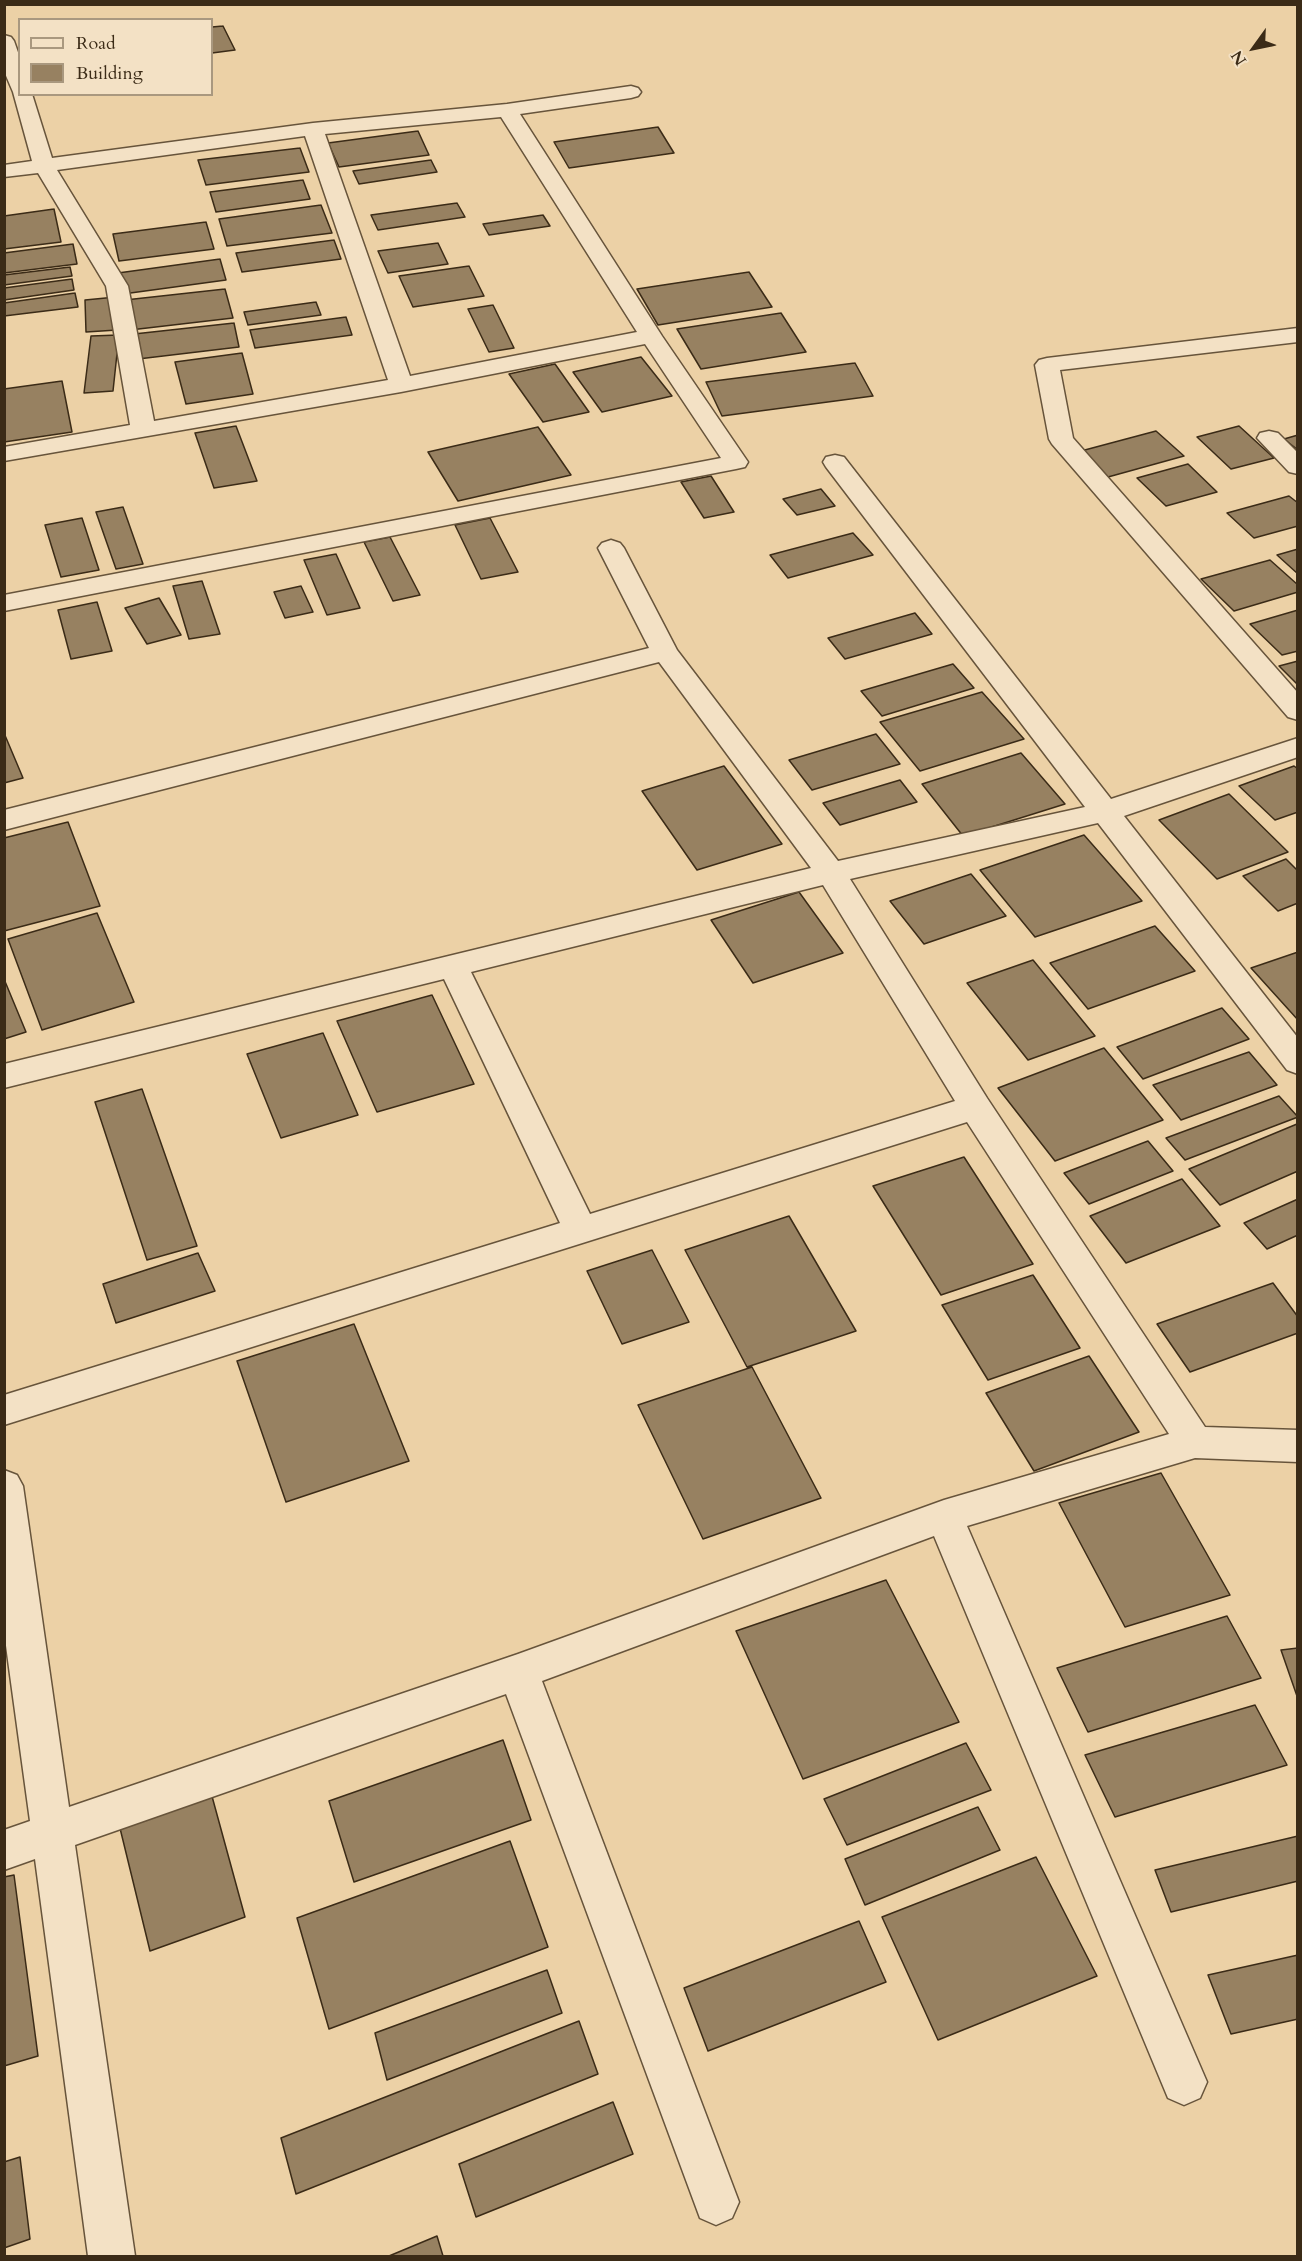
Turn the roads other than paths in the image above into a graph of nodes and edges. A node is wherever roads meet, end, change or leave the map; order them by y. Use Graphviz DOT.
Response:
graph roads {
  1 [pos="4,41"];
  2 [pos="18,82"];
  3 [pos="631,92"];
  4 [pos="23,96"];
  5 [pos="507,110"];
  6 [pos="313,129"];
  7 [pos="44,166"];
  8 [pos="4,171"];
  9 [pos="1298,335"];
  10 [pos="651,336"];
  11 [pos="400,385"];
  12 [pos="143,429"];
  13 [pos="1269,438"];
  14 [pos="4,454"];
  15 [pos="835,462"];
  16 [pos="1298,467"];
  17 [pos="611,548"];
  18 [pos="4,603"];
  19 [pos="665,652"];
  20 [pos="1298,711"];
  21 [pos="1298,747"];
  22 [pos="1104,812"];
  23 [pos="4,820"];
  24 [pos="831,873"];
  25 [pos="453,966"];
  26 [pos="1298,1062"];
  27 [pos="4,1076"];
  28 [pos="975,1107"];
  29 [pos="581,1231"];
  30 [pos="4,1410"];
  31 [pos="1195,1442"];
  32 [pos="1298,1446"];
  33 [pos="4,1486"];
  34 [pos="944,1515"];
  35 [pos="519,1672"];
  36 [pos="53,1832"];
  37 [pos="4,1850"];
  38 [pos="1184,2082"];
  39 [pos="716,2202"];
  40 [pos="111,2256"];
  1 -- 2 [label="street"];
  3 -- 5 [label="street"];
  4 -- 7 [label="street"];
  5 -- 6 [label="street"];
  5 -- 10 [label="street"];
  6 -- 7 [label="street"];
  6 -- 11 [label="street"];
  7 -- 8 [label="street"];
  7 -- 12 [label="street"];
  9 -- 20 [label="street"];
  10 -- 11 [label="street"];
  10 -- 18 [label="street"];
  11 -- 12 [label="street"];
  12 -- 14 [label="street"];
  13 -- 16 [label="street"];
  15 -- 22 [label="street"];
  17 -- 19 [label="street"];
  19 -- 23 [label="street"];
  19 -- 24 [label="street"];
  21 -- 22 [label="street"];
  22 -- 24 [label="street"];
  22 -- 26 [label="street"];
  24 -- 25 [label="street"];
  24 -- 28 [label="street"];
  25 -- 27 [label="street"];
  25 -- 29 [label="street"];
  28 -- 29 [label="street"];
  28 -- 31 [label="street"];
  29 -- 30 [label="street"];
  31 -- 32 [label="street"];
  31 -- 34 [label="street"];
  33 -- 36 [label="street"];
  34 -- 35 [label="street"];
  34 -- 38 [label="street"];
  35 -- 36 [label="street"];
  35 -- 39 [label="street"];
  36 -- 37 [label="street"];
  36 -- 40 [label="street"];
}
